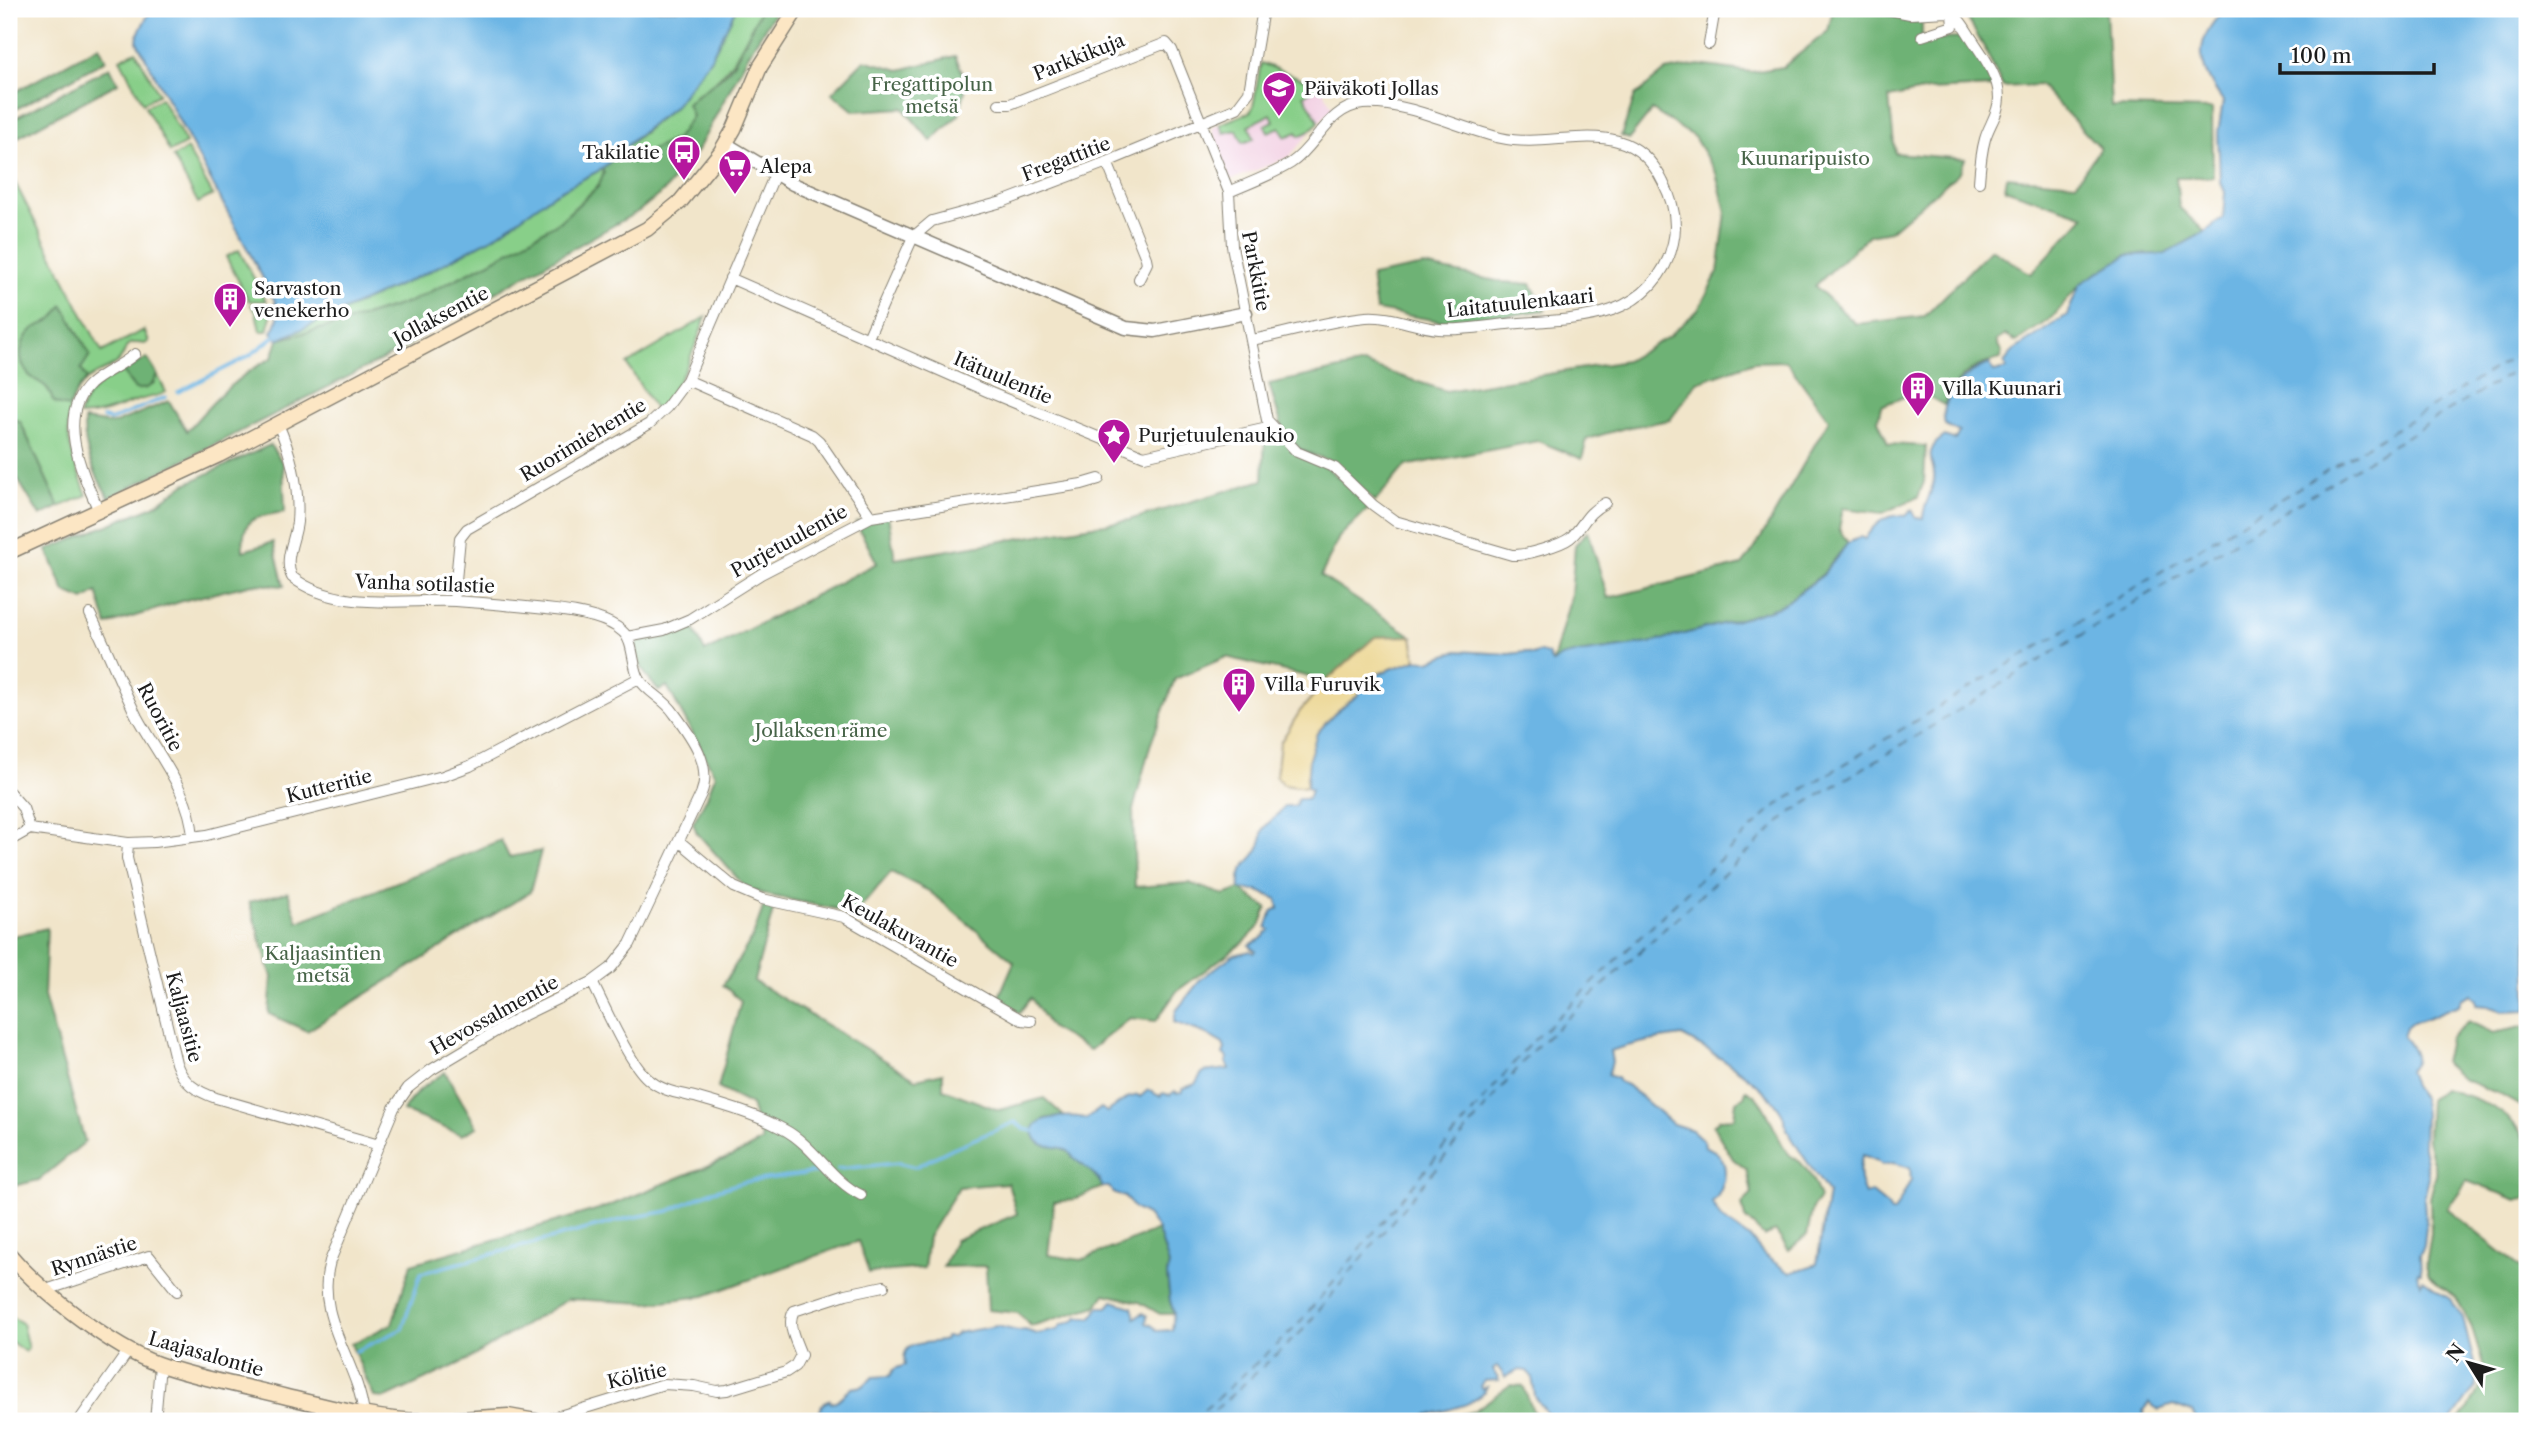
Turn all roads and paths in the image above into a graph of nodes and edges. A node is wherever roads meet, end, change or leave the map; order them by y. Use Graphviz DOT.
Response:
graph roads {
  1 [pos="797,9"];
  2 [pos="1263,9"];
  3 [pos="1715,9"];
  4 [pos="1885,9"];
  5 [pos="1952,14"];
  6 [pos="1922,36"];
  7 [pos="1709,44"];
  8 [pos="999,104"];
  9 [pos="1202,124"];
  10 [pos="726,144"];
  11 [pos="1107,162"];
  12 [pos="775,174"];
  13 [pos="1979,182"];
  14 [pos="1228,192"];
  15 [pos="913,237"];
  16 [pos="730,278"];
  17 [pos="1139,279"];
  18 [pos="1246,313"];
  19 [pos="868,338"];
  20 [pos="1252,340"];
  21 [pos="135,354"];
  22 [pos="687,380"];
  23 [pos="278,424"];
  24 [pos="1272,427"];
  25 [pos="1099,479"];
  26 [pos="1605,503"];
  27 [pos="99,511"];
  28 [pos="871,517"];
  29 [pos="9,552"];
  30 [pos="454,601"];
  31 [pos="90,614"];
  32 [pos="627,637"];
  33 [pos="639,678"];
  34 [pos="9,792"];
  35 [pos="30,829"];
  36 [pos="192,837"];
  37 [pos="9,841"];
  38 [pos="679,841"];
  39 [pos="128,843"];
  40 [pos="592,982"];
  41 [pos="1031,1021"];
  42 [pos="379,1145"];
  43 [pos="861,1195"];
  44 [pos="9,1254"];
  45 [pos="884,1286"];
  46 [pos="46,1290"];
  47 [pos="177,1290"];
  48 [pos="129,1350"];
  49 [pos="160,1365"];
  50 [pos="370,1418"];
  51 [pos="79,1421"];
  52 [pos="155,1421"];
  53 [pos="423,1421"];
  54 [pos="429,1421"];
  55 [pos="536,1421"];
  56 [pos="542,1421"];
  1 -- 10 [label="main road, Jollaksentie"];
  2 -- 9 [label="street, Fregattitie"];
  3 -- 7 [label="street"];
  4 -- 5 [label="street"];
  5 -- 6 [label="street"];
  5 -- 13 [label="street"];
  8 -- 9 [label="street, Parkkikuja"];
  9 -- 11 [label="street, Fregattitie"];
  9 -- 14 [label="street, Parkkitie"];
  10 -- 12 [label="street"];
  10 -- 23 [label="main road, Jollaksentie"];
  11 -- 15 [label="street, Fregattitie"];
  11 -- 17 [label="street"];
  12 -- 15 [label="street"];
  12 -- 16 [label="street, Ruorimiehentie"];
  14 -- 18 [label="street, Parkkitie"];
  14 -- 20 [label="street, Laitatuulenkaari"];
  15 -- 18 [label="street"];
  15 -- 19 [label="street"];
  16 -- 19 [label="street, Itätuulentie"];
  16 -- 22 [label="street, Ruorimiehentie"];
  18 -- 20 [label="street, Parkkitie"];
  19 -- 24 [label="street, Itätuulentie"];
  20 -- 24 [label="street, Parkkitie"];
  21 -- 27 [label="street"];
  22 -- 28 [label="street"];
  22 -- 30 [label="street, Ruorimiehentie"];
  23 -- 27 [label="main road, Jollaksentie"];
  23 -- 30 [label="street, Vanha sotilastie"];
  24 -- 26 [label="street"];
  25 -- 28 [label="street, Purjetuulentie"];
  27 -- 29 [label="main road, Jollaksentie"];
  28 -- 32 [label="street, Purjetuulentie"];
  30 -- 32 [label="street, Vanha sotilastie"];
  31 -- 36 [label="street, Ruoritie"];
  32 -- 33 [label="street"];
  33 -- 36 [label="street, Kutteritie"];
  33 -- 38 [label="street, Hevossalmentie"];
  34 -- 35 [label="street"];
  35 -- 37 [label="street"];
  35 -- 39 [label="street, Kutteritie"];
  36 -- 39 [label="street, Kutteritie"];
  38 -- 40 [label="street, Hevossalmentie"];
  38 -- 41 [label="street, Keulakuvantie"];
  39 -- 42 [label="street, Kaljaasitie"];
  40 -- 42 [label="street, Hevossalmentie"];
  40 -- 43 [label="street"];
  42 -- 50 [label="street, Hevossalmentie"];
  44 -- 46 [label="main road, Laajasalontie"];
  45 -- 56 [label="street, Kölitie"];
  46 -- 47 [label="street, Rynnästie"];
  46 -- 48 [label="main road, Laajasalontie"];
  48 -- 49 [label="main road, Laajasalontie"];
  48 -- 51 [label="street"];
  49 -- 50 [label="main road, Laajasalontie"];
  49 -- 52 [label="street"];
  50 -- 53 [label="main road, Laajasalontie"];
  54 -- 55 [label="main road"];
}
